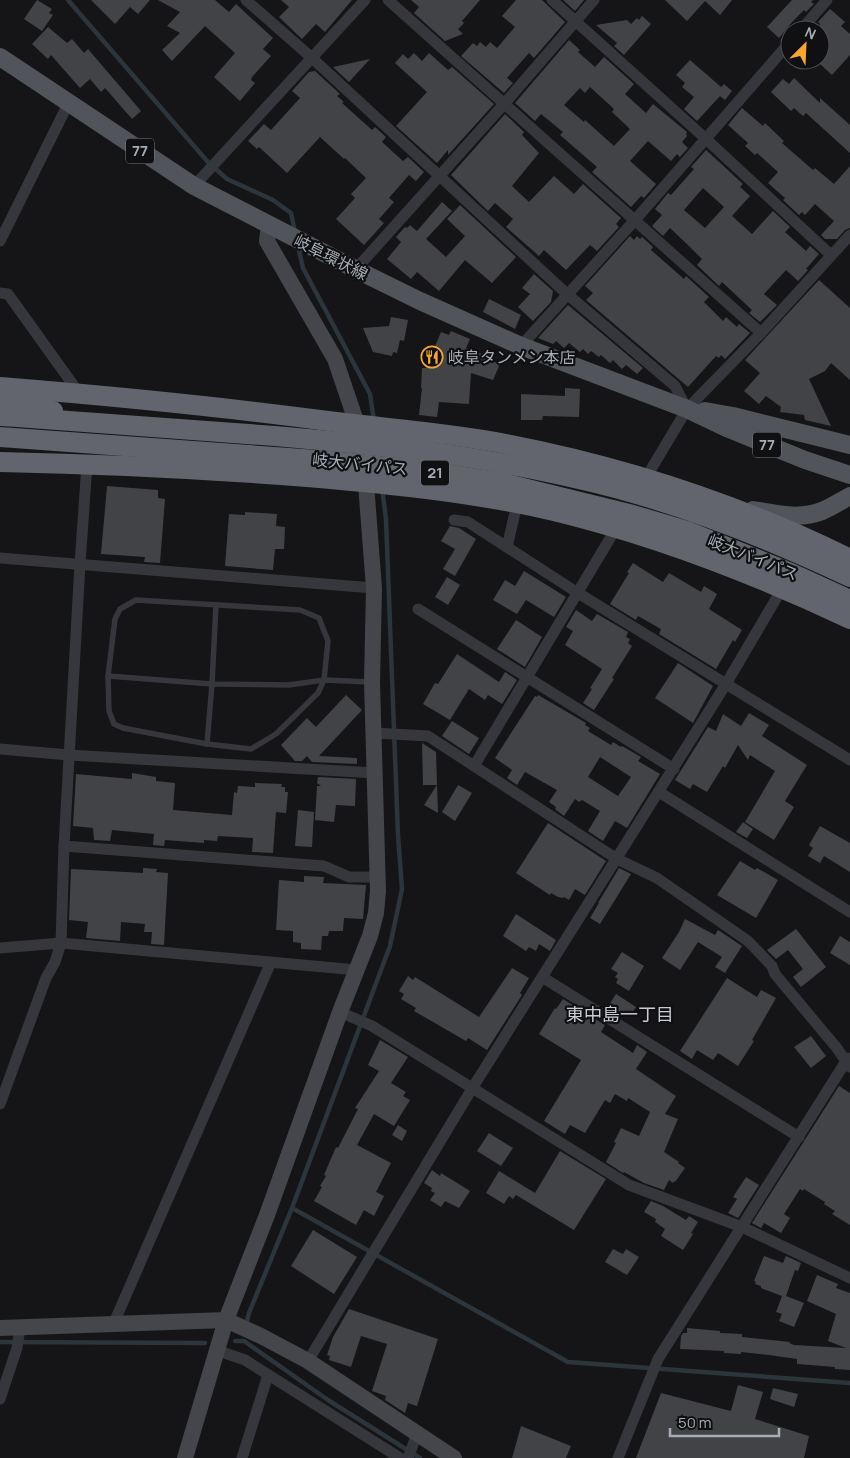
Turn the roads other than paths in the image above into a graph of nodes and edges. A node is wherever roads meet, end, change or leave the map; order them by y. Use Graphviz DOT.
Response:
graph roads {
  1 [pos="246,0"];
  2 [pos="364,0"];
  3 [pos="388,0"];
  4 [pos="552,0"];
  5 [pos="594,0"];
  6 [pos="827,0"];
  7 [pos="576,20"];
  8 [pos="810,20"];
  9 [pos="780,54"];
  10 [pos="0,58"];
  11 [pos="312,58"];
  12 [pos="68,104"];
  13 [pos="504,104"];
  14 [pos="706,139"];
  15 [pos="439,176"];
  16 [pos="200,180"];
  17 [pos="635,220"];
  18 [pos="269,225"];
  19 [pos="850,235"];
  20 [pos="0,241"];
  21 [pos="831,255"];
  22 [pos="356,269"];
  23 [pos="0,293"];
  24 [pos="567,294"];
  25 [pos="761,333"];
  26 [pos="521,346"];
  27 [pos="0,387"];
  28 [pos="79,393"];
  29 [pos="0,405"];
  30 [pos="201,405"];
  31 [pos="687,409"];
  32 [pos="0,416"];
  33 [pos="356,424"];
  34 [pos="219,432"];
  35 [pos="0,437"];
  36 [pos="0,444"];
  37 [pos="100,444"];
  38 [pos="850,445"];
  39 [pos="362,453"];
  40 [pos="0,462"];
  41 [pos="87,464"];
  42 [pos="850,475"];
  43 [pos="646,478"];
  44 [pos="367,482"];
  45 [pos="850,496"];
  46 [pos="517,504"];
  47 [pos="723,504"];
  48 [pos="553,511"];
  49 [pos="454,520"];
  50 [pos="616,527"];
  51 [pos="507,547"];
  52 [pos="0,558"];
  53 [pos="850,559"];
  54 [pos="80,564"];
  55 [pos="850,577"];
  56 [pos="783,587"];
  57 [pos="374,588"];
  58 [pos="578,592"];
  59 [pos="850,600"];
  60 [pos="216,605"];
  61 [pos="418,609"];
  62 [pos="850,619"];
  63 [pos="108,676"];
  64 [pos="528,678"];
  65 [pos="324,680"];
  66 [pos="372,682"];
  67 [pos="212,684"];
  68 [pos="726,684"];
  69 [pos="380,733"];
  70 [pos="207,744"];
  71 [pos="0,749"];
  72 [pos="69,755"];
  73 [pos="850,760"];
  74 [pos="474,766"];
  75 [pos="674,769"];
  76 [pos="376,773"];
  77 [pos="659,792"];
  78 [pos="64,846"];
  79 [pos="617,859"];
  80 [pos="378,877"];
  81 [pos="850,912"];
  82 [pos="61,943"];
  83 [pos="0,948"];
  84 [pos="271,962"];
  85 [pos="357,970"];
  86 [pos="542,977"];
  87 [pos="346,1015"];
  88 [pos="849,1061"];
  89 [pos="473,1088"];
  90 [pos="0,1104"];
  91 [pos="799,1137"];
  92 [pos="742,1227"];
  93 [pos="850,1278"];
  94 [pos="231,1323"];
  95 [pos="113,1324"];
  96 [pos="0,1328"];
  97 [pos="19,1331"];
  98 [pos="216,1350"];
  99 [pos="308,1361"];
  100 [pos="268,1375"];
  101 [pos="0,1399"];
  102 [pos="416,1438"];
  103 [pos="184,1458"];
  104 [pos="242,1458"];
  105 [pos="400,1458"];
  106 [pos="408,1458"];
  107 [pos="454,1458"];
  108 [pos="618,1458"];
  1 -- 11 [label="street"];
  2 -- 11 [label="street"];
  3 -- 13 [label="street"];
  4 -- 7 [label="street"];
  5 -- 7 [label="street"];
  6 -- 8 [label="street"];
  7 -- 13 [label="street"];
  7 -- 14 [label="street"];
  9 -- 14 [label="street"];
  10 -- 12 [label="main road, 岐阜環状線 / 77"];
  11 -- 15 [label="street"];
  11 -- 16 [label="street"];
  12 -- 16 [label="main road, 岐阜環状線 / 77"];
  12 -- 20 [label="street"];
  13 -- 15 [label="street"];
  13 -- 17 [label="street"];
  14 -- 17 [label="street"];
  14 -- 21 [label="street"];
  15 -- 22 [label="street"];
  15 -- 24 [label="street"];
  16 -- 18 [label="main road, 岐阜環状線 / 77"];
  17 -- 24 [label="street"];
  17 -- 25 [label="street"];
  18 -- 22 [label="main road, 岐阜環状線 / 77"];
  18 -- 33 [label="street"];
  19 -- 21 [label="street"];
  21 -- 25 [label="street"];
  22 -- 26 [label="main road, 岐阜環状線 / 77"];
  23 -- 28 [label="street"];
  24 -- 26 [label="street"];
  24 -- 31 [label="street"];
  25 -- 31 [label="street"];
  26 -- 31 [label="main road, 岐阜環状線 / 77"];
  27 -- 28 [label="highway"];
  28 -- 30 [label="highway"];
  29 -- 34 [label="highway, 21, bridge"];
  30 -- 33 [label="highway"];
  30 -- 39 [label="highway"];
  31 -- 38 [label="main road, 岐阜環状線 / 77"];
  31 -- 42 [label="main road, 岐阜環状線 / 77"];
  31 -- 43 [label="street"];
  32 -- 34 [label="highway, 岐大バイパス / 21, bridge"];
  33 -- 39 [label="street"];
  33 -- 43 [label="highway"];
  34 -- 55 [label="highway, 岐大バイパス / 21, bridge"];
  35 -- 37 [label="highway, 岐大バイパス / 21, bridge"];
  36 -- 37 [label="highway, 21, bridge"];
  37 -- 59 [label="highway, 岐大バイパス / 21, bridge"];
  39 -- 44 [label="street"];
  39 -- 48 [label="highway"];
  40 -- 41 [label="highway, 21"];
  41 -- 44 [label="highway, 21"];
  41 -- 54 [label="street"];
  43 -- 47 [label="highway"];
  43 -- 50 [label="street"];
  44 -- 46 [label="highway, 21"];
  44 -- 57 [label="street"];
  45 -- 47 [label="main road"];
  46 -- 48 [label="highway, 21"];
  46 -- 51 [label="street"];
  47 -- 53 [label="highway"];
  48 -- 50 [label="highway, 21"];
  49 -- 51 [label="street"];
  50 -- 56 [label="highway, 21"];
  50 -- 58 [label="street"];
  51 -- 58 [label="street"];
  52 -- 54 [label="street"];
  54 -- 57 [label="street"];
  54 -- 72 [label="street"];
  56 -- 62 [label="highway, 21"];
  56 -- 68 [label="street"];
  57 -- 66 [label="street"];
  58 -- 64 [label="street"];
  58 -- 68 [label="street"];
  60 -- 63 [label="lane"];
  60 -- 65 [label="lane"];
  60 -- 67 [label="lane"];
  61 -- 64 [label="street"];
  63 -- 67 [label="lane"];
  63 -- 70 [label="lane"];
  64 -- 74 [label="street"];
  64 -- 75 [label="street"];
  65 -- 66 [label="lane"];
  65 -- 67 [label="lane"];
  65 -- 70 [label="lane"];
  66 -- 69 [label="street"];
  67 -- 70 [label="lane"];
  68 -- 73 [label="street"];
  68 -- 75 [label="street"];
  69 -- 74 [label="street"];
  69 -- 76 [label="street"];
  71 -- 72 [label="street"];
  72 -- 76 [label="street"];
  72 -- 78 [label="street"];
  74 -- 79 [label="street"];
  75 -- 77 [label="street"];
  76 -- 80 [label="street"];
  77 -- 79 [label="street"];
  77 -- 81 [label="street"];
  78 -- 80 [label="street"];
  78 -- 82 [label="street"];
  79 -- 86 [label="street"];
  79 -- 88 [label="street"];
  80 -- 85 [label="street"];
  82 -- 83 [label="street"];
  82 -- 84 [label="street"];
  82 -- 90 [label="street"];
  84 -- 85 [label="street"];
  84 -- 95 [label="street"];
  85 -- 87 [label="street"];
  86 -- 89 [label="street"];
  86 -- 91 [label="street"];
  87 -- 89 [label="street"];
  87 -- 94 [label="street"];
  88 -- 91 [label="street"];
  89 -- 92 [label="street"];
  89 -- 99 [label="street"];
  91 -- 92 [label="street"];
  92 -- 93 [label="street"];
  92 -- 108 [label="street"];
  94 -- 95 [label="street"];
  94 -- 98 [label="street"];
  94 -- 99 [label="street"];
  95 -- 97 [label="street"];
  96 -- 97 [label="street"];
  97 -- 101 [label="street"];
  98 -- 100 [label="street"];
  98 -- 103 [label="street"];
  99 -- 102 [label="street"];
  100 -- 104 [label="street"];
  100 -- 105 [label="street"];
  102 -- 106 [label="street"];
  102 -- 107 [label="street"];
}
